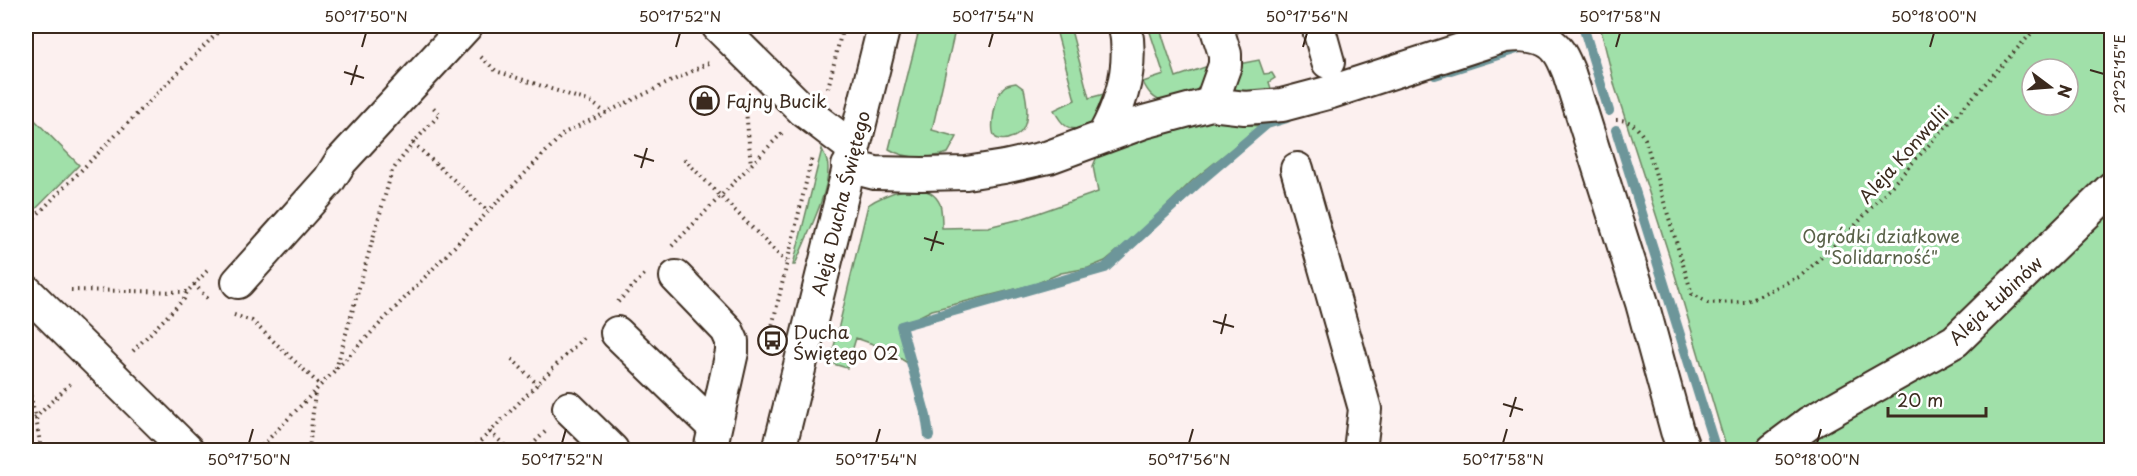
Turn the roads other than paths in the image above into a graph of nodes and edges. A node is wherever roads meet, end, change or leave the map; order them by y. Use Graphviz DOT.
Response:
graph roads {
  1 [pos="718,26"];
  2 [pos="884,26"];
  3 [pos="1125,26"];
  4 [pos="1216,26"];
  5 [pos="1318,26"];
  6 [pos="462,30"];
  7 [pos="1552,37"];
  8 [pos="1328,62"];
  9 [pos="1211,104"];
  10 [pos="1104,135"];
  11 [pos="851,157"];
  12 [pos="1297,169"];
  13 [pos="2112,188"];
  14 [pos="665,265"];
  15 [pos="238,282"];
  16 [pos="26,291"];
  17 [pos="605,325"];
  18 [pos="569,408"];
  19 [pos="712,439"];
  20 [pos="186,450"];
  21 [pos="612,450"];
  22 [pos="779,450"];
  23 [pos="1360,450"];
  24 [pos="1684,450"];
  25 [pos="1773,450"];
  1 -- 11 [label="street"];
  2 -- 11 [label="street, Aleja Ducha Świętego"];
  3 -- 10 [label="street"];
  4 -- 9 [label="street"];
  5 -- 8 [label="street"];
  6 -- 15 [label="street"];
  7 -- 9 [label="street"];
  7 -- 24 [label="street"];
  9 -- 10 [label="street"];
  10 -- 11 [label="street"];
  11 -- 22 [label="street, Aleja Ducha Świętego"];
  12 -- 23 [label="street"];
  13 -- 25 [label="street, Aleja Łubinów"];
  14 -- 19 [label="street"];
  16 -- 20 [label="street"];
  17 -- 19 [label="street"];
  18 -- 21 [label="street"];
}
